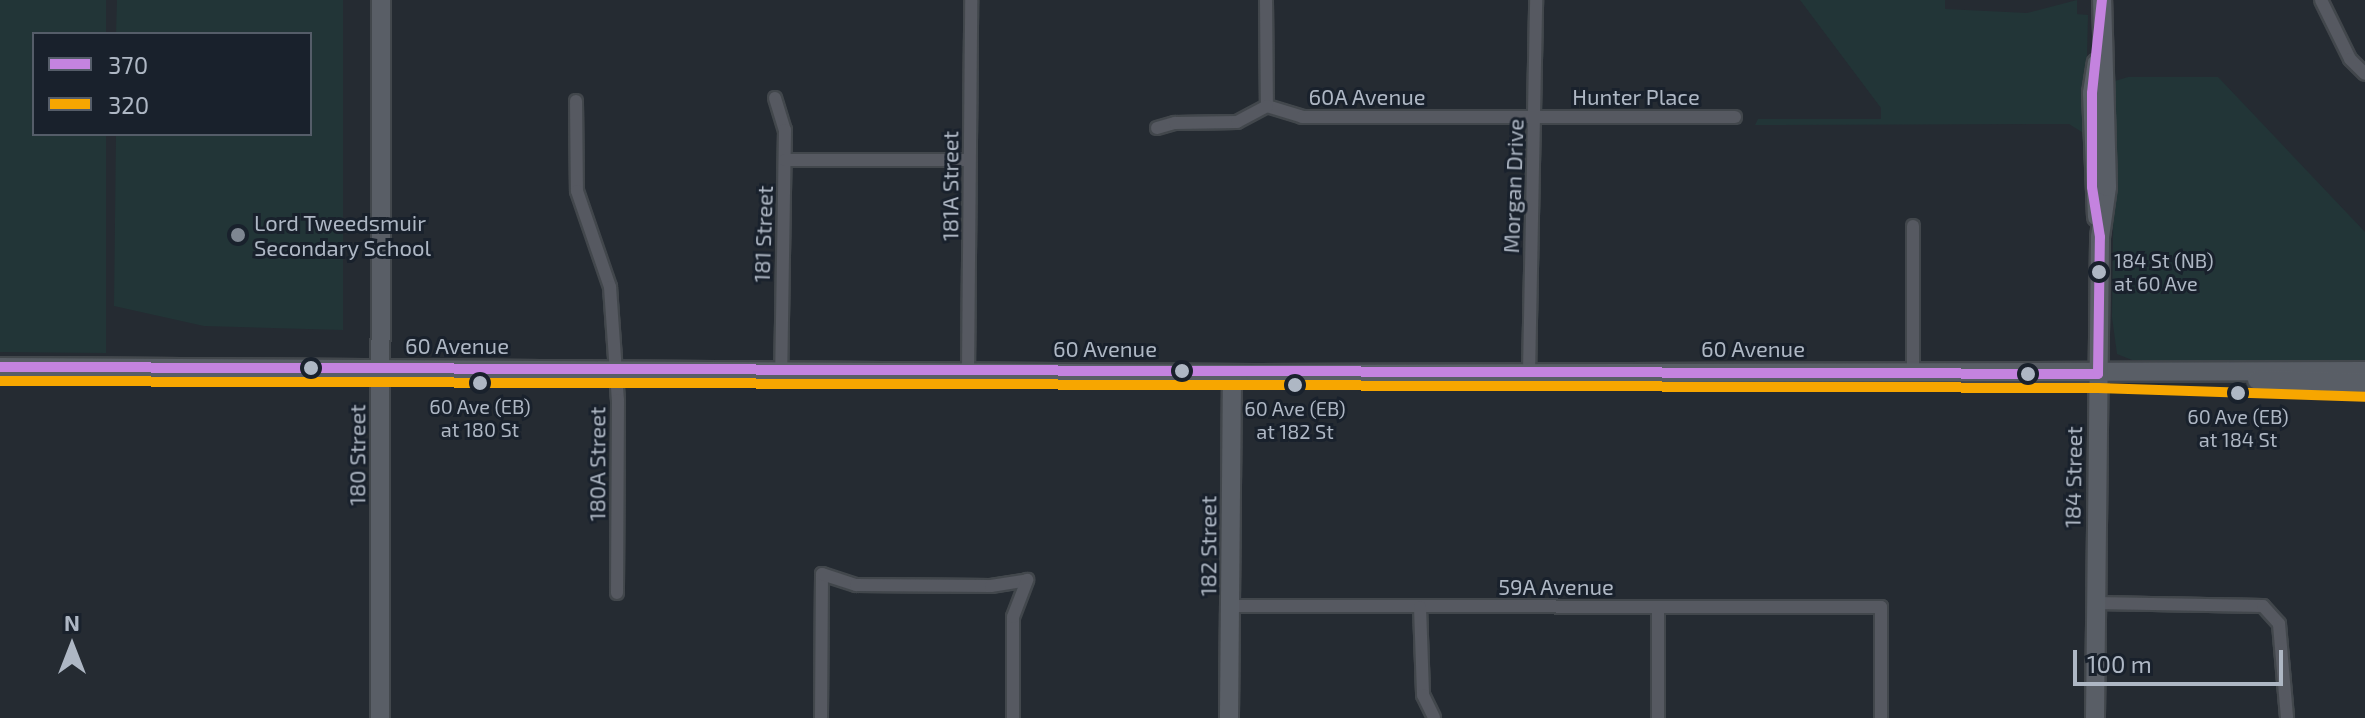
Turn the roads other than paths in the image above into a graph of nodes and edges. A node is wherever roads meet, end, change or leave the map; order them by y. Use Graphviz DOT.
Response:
graph roads {
  1 [pos="381,0"];
  2 [pos="971,0"];
  3 [pos="1266,0"];
  4 [pos="1536,0"];
  5 [pos="2102,0"];
  6 [pos="2321,0"];
  7 [pos="2365,74"];
  8 [pos="775,98"];
  9 [pos="576,101"];
  10 [pos="1267,106"];
  11 [pos="1536,116"];
  12 [pos="1735,117"];
  13 [pos="1157,128"];
  14 [pos="785,160"];
  15 [pos="969,160"];
  16 [pos="1913,226"];
  17 [pos="0,367"];
  18 [pos="381,369"];
  19 [pos="614,371"];
  20 [pos="2365,371"];
  21 [pos="781,373"];
  22 [pos="968,373"];
  23 [pos="1913,373"];
  24 [pos="1232,374"];
  25 [pos="1529,374"];
  26 [pos="2098,374"];
  27 [pos="2211,375"];
  28 [pos="2365,383"];
  29 [pos="617,593"];
  30 [pos="2096,603"];
  31 [pos="1231,606"];
  32 [pos="1420,607"];
  33 [pos="1658,607"];
  34 [pos="380,718"];
  35 [pos="821,718"];
  36 [pos="1013,718"];
  37 [pos="1229,718"];
  38 [pos="1434,718"];
  39 [pos="1658,718"];
  40 [pos="1881,718"];
  41 [pos="2095,718"];
  42 [pos="2287,718"];
  1 -- 18 [label="main road, 180 Street"];
  2 -- 15 [label="street, 181A Street"];
  3 -- 10 [label="street"];
  4 -- 11 [label="street, Morgan Drive"];
  5 -- 26 [label="main road, 184 Street"];
  6 -- 7 [label="street"];
  8 -- 14 [label="street, 181 Street"];
  9 -- 19 [label="street, 180A Street"];
  10 -- 11 [label="street, 60A Avenue"];
  10 -- 13 [label="street"];
  11 -- 12 [label="street, Hunter Place"];
  11 -- 25 [label="street, Morgan Drive"];
  14 -- 15 [label="street"];
  14 -- 21 [label="street, 181 Street"];
  15 -- 22 [label="street, 181A Street"];
  16 -- 23 [label="street"];
  17 -- 18 [label="main road, 60 Avenue"];
  18 -- 19 [label="main road, 60 Avenue"];
  18 -- 34 [label="main road, 180 Street"];
  19 -- 21 [label="main road, 60 Avenue"];
  19 -- 29 [label="street, 180A Street"];
  20 -- 27 [label="main road, 60 Avenue"];
  21 -- 22 [label="main road, 60 Avenue"];
  22 -- 24 [label="main road, 60 Avenue"];
  23 -- 25 [label="main road, 60 Avenue"];
  23 -- 26 [label="main road, 60 Avenue"];
  24 -- 25 [label="main road, 60 Avenue"];
  24 -- 31 [label="main road, 182 Street"];
  26 -- 27 [label="main road, 60 Avenue"];
  26 -- 30 [label="main road, 184 Street"];
  27 -- 28 [label="main road, 60 Avenue"];
  30 -- 41 [label="main road, 184 Street"];
  30 -- 42 [label="street"];
  31 -- 32 [label="street, 59A Avenue"];
  31 -- 37 [label="main road, 182 Street"];
  32 -- 33 [label="street, 59A Avenue"];
  32 -- 38 [label="street"];
  33 -- 39 [label="street"];
  33 -- 40 [label="street, 59A Avenue"];
  35 -- 36 [label="street"];
}
